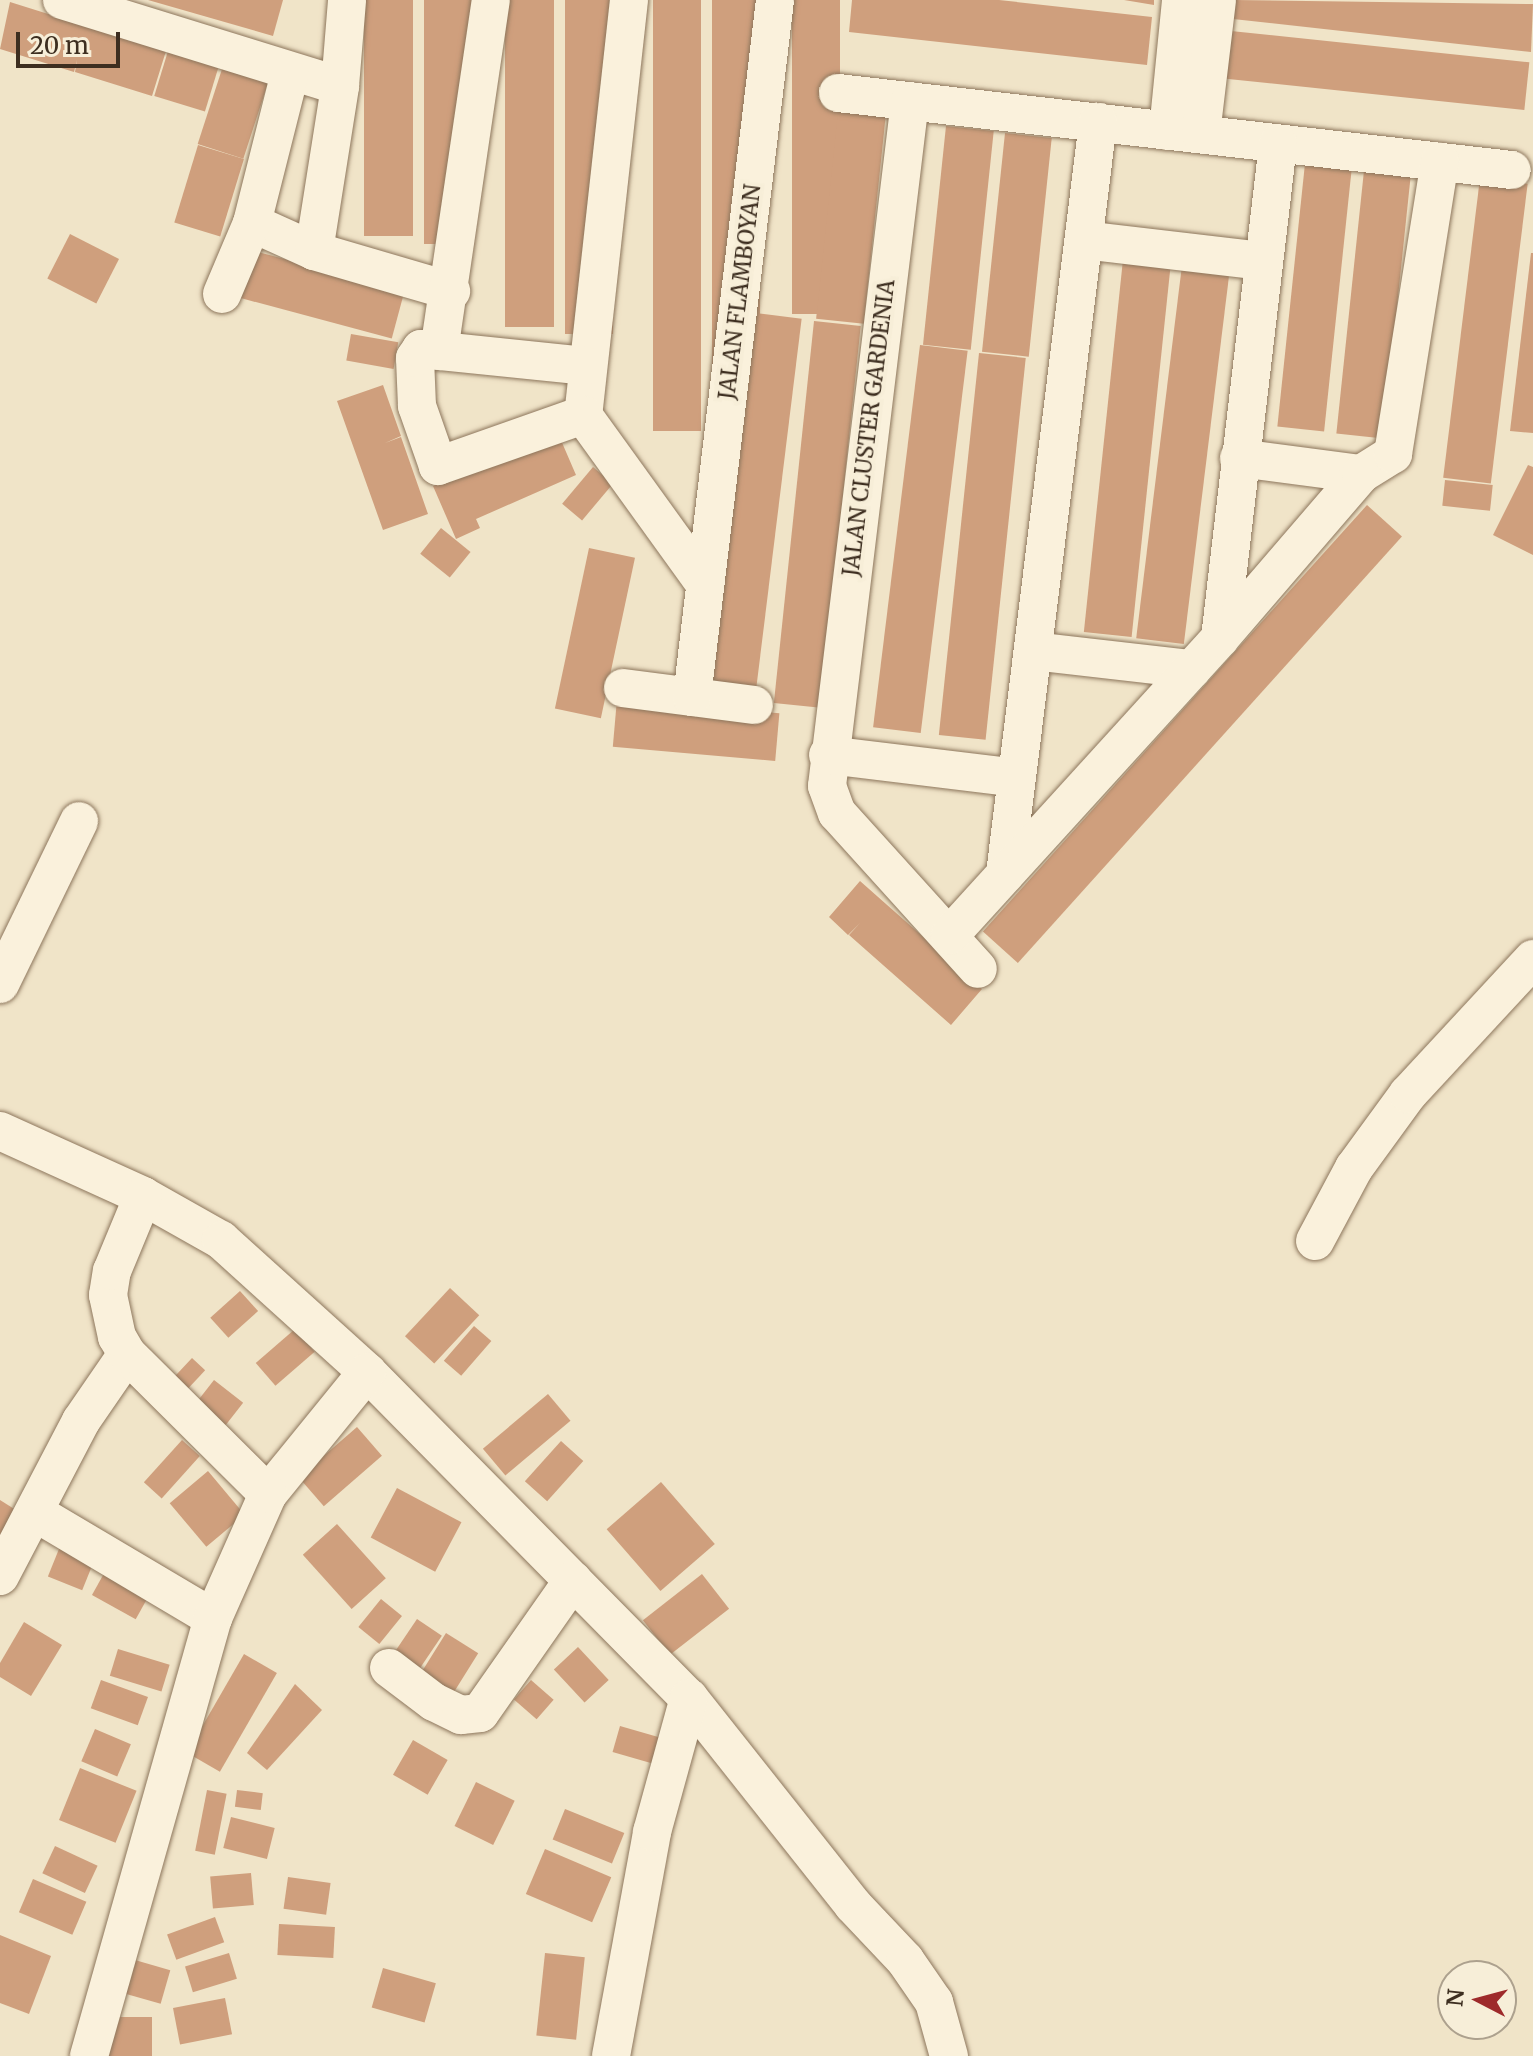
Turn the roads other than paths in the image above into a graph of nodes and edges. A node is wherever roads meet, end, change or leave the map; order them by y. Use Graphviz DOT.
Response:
graph roads {
  1 [pos="62,0"];
  2 [pos="347,0"];
  3 [pos="491,0"];
  4 [pos="629,0"];
  5 [pos="775,0"];
  6 [pos="1181,0"];
  7 [pos="1217,0"];
  8 [pos="290,73"];
  9 [pos="340,86"];
  10 [pos="838,93"];
  11 [pos="910,101"];
  12 [pos="1098,122"];
  13 [pos="1185,132"];
  14 [pos="1278,143"];
  15 [pos="1440,162"];
  16 [pos="1512,170"];
  17 [pos="252,223"];
  18 [pos="1084,240"];
  19 [pos="314,251"];
  20 [pos="1264,261"];
  21 [pos="451,291"];
  22 [pos="222,294"];
  23 [pos="439,351"];
  24 [pos="585,366"];
  25 [pos="583,415"];
  26 [pos="1239,458"];
  27 [pos="1361,474"];
  28 [pos="705,584"];
  29 [pos="1220,638"];
  30 [pos="1033,651"];
  31 [pos="1192,669"];
  32 [pos="623,688"];
  33 [pos="692,697"];
  34 [pos="754,705"];
  35 [pos="828,755"];
  36 [pos="1017,778"];
  37 [pos="79,821"];
  38 [pos="1005,874"];
  39 [pos="950,935"];
  40 [pos="1533,959"];
  41 [pos="978,969"];
  42 [pos="0,984"];
  43 [pos="0,1131"];
  44 [pos="143,1196"];
  45 [pos="1315,1241"];
  46 [pos="127,1354"];
  47 [pos="367,1372"];
  48 [pos="268,1494"];
  49 [pos="36,1513"];
  50 [pos="0,1576"];
  51 [pos="573,1580"];
  52 [pos="213,1618"];
  53 [pos="389,1668"];
  54 [pos="689,1698"];
  55 [pos="89,2056"];
  56 [pos="611,2056"];
  57 [pos="949,2056"];
  1 -- 8 [label="street"];
  2 -- 9 [label="street"];
  3 -- 21 [label="street"];
  4 -- 24 [label="street"];
  5 -- 28 [label="street, JALAN FLAMBOYAN"];
  6 -- 13 [label="street"];
  7 -- 13 [label="street"];
  8 -- 9 [label="street"];
  8 -- 17 [label="street"];
  9 -- 19 [label="street"];
  10 -- 11 [label="street"];
  11 -- 12 [label="street"];
  11 -- 35 [label="street, JALAN CLUSTER GARDENIA"];
  12 -- 13 [label="street"];
  12 -- 18 [label="street"];
  13 -- 14 [label="street"];
  14 -- 15 [label="street"];
  14 -- 20 [label="street"];
  15 -- 16 [label="street"];
  15 -- 27 [label="street"];
  17 -- 19 [label="street"];
  17 -- 22 [label="street"];
  18 -- 20 [label="street"];
  18 -- 30 [label="street"];
  19 -- 21 [label="street"];
  20 -- 26 [label="street"];
  21 -- 23 [label="street"];
  23 -- 24 [label="street"];
  23 -- 25 [label="street"];
  24 -- 25 [label="street"];
  25 -- 28 [label="street"];
  26 -- 27 [label="street"];
  26 -- 29 [label="street"];
  27 -- 29 [label="street"];
  28 -- 33 [label="street, JALAN FLAMBOYAN"];
  29 -- 31 [label="street"];
  30 -- 31 [label="street"];
  30 -- 36 [label="street"];
  31 -- 38 [label="street"];
  32 -- 33 [label="street"];
  33 -- 34 [label="street"];
  35 -- 36 [label="street"];
  35 -- 39 [label="street, JALAN CLUSTER GARDENIA"];
  36 -- 38 [label="street"];
  37 -- 42 [label="street"];
  38 -- 39 [label="street"];
  39 -- 41 [label="street, JALAN CLUSTER GARDENIA"];
  40 -- 45 [label="street"];
  43 -- 44 [label="street"];
  44 -- 46 [label="street"];
  44 -- 47 [label="street"];
  46 -- 48 [label="street"];
  46 -- 49 [label="street"];
  47 -- 48 [label="street"];
  47 -- 51 [label="street"];
  48 -- 52 [label="street"];
  49 -- 50 [label="street"];
  49 -- 52 [label="street"];
  51 -- 53 [label="street"];
  51 -- 54 [label="street"];
  52 -- 55 [label="street"];
  54 -- 56 [label="street"];
  54 -- 57 [label="street"];
}
